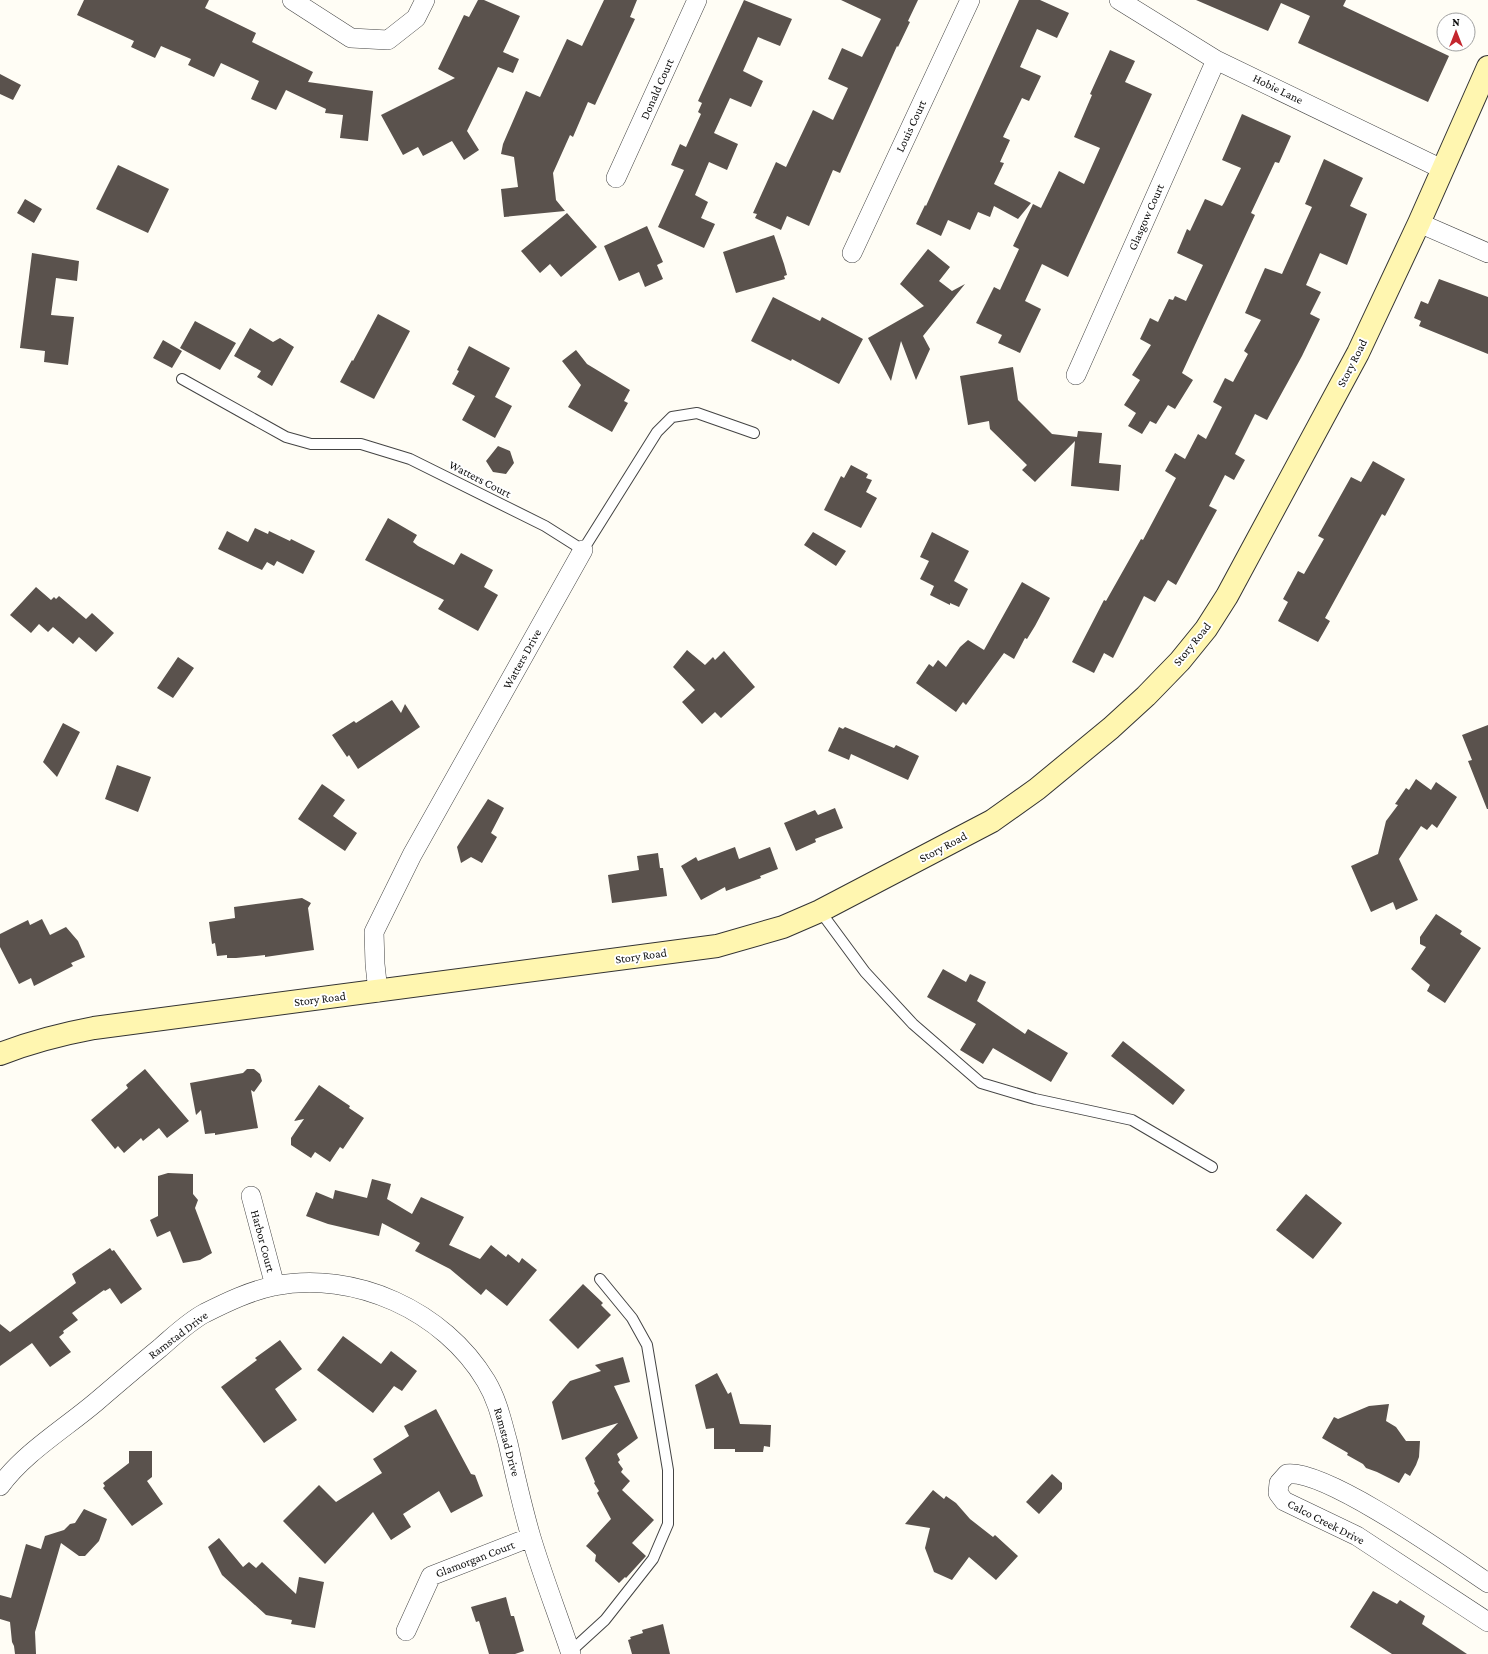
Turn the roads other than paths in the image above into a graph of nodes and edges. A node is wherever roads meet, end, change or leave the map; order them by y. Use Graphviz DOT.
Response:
graph roads {
  1 [pos="292,0"];
  2 [pos="425,0"];
  3 [pos="697,0"];
  4 [pos="970,0"];
  5 [pos="1119,0"];
  6 [pos="1216,60"];
  7 [pos="1488,67"];
  8 [pos="1442,169"];
  9 [pos="616,178"];
  10 [pos="1419,223"];
  11 [pos="852,253"];
  12 [pos="1488,253"];
  13 [pos="1076,375"];
  14 [pos="182,379"];
  15 [pos="754,433"];
  16 [pos="583,550"];
  17 [pos="820,911"];
  18 [pos="378,992"];
  19 [pos="0,1054"];
  20 [pos="1212,1167"];
  21 [pos="251,1196"];
  22 [pos="600,1279"];
  23 [pos="275,1286"];
  24 [pos="0,1486"];
  25 [pos="531,1537"];
  26 [pos="1488,1583"];
  27 [pos="1488,1622"];
  28 [pos="406,1631"];
  29 [pos="570,1653"];
  1 -- 2 [label="street"];
  3 -- 9 [label="street, Donald Court"];
  4 -- 11 [label="street, Louis Court"];
  5 -- 6 [label="street, Hobie Lane"];
  6 -- 8 [label="street, Hobie Lane"];
  6 -- 13 [label="street, Glasgow Court"];
  7 -- 8 [label="street, Story Road"];
  8 -- 10 [label="street, Story Road"];
  10 -- 12 [label="street"];
  10 -- 17 [label="street, Story Road"];
  14 -- 16 [label="lane, Watters Court"];
  15 -- 16 [label="lane, Watters Drive"];
  16 -- 18 [label="street, Watters Drive"];
  17 -- 18 [label="street, Story Road"];
  17 -- 20 [label="lane"];
  18 -- 19 [label="street, Story Road"];
  21 -- 23 [label="street, Harbor Court"];
  22 -- 29 [label="lane"];
  23 -- 24 [label="street, Ramstad Drive"];
  23 -- 25 [label="street, Ramstad Drive"];
  25 -- 28 [label="street, Glamorgan Court"];
  25 -- 29 [label="street, Ramstad Drive"];
  26 -- 27 [label="street, Calco Creek Drive"];
}
